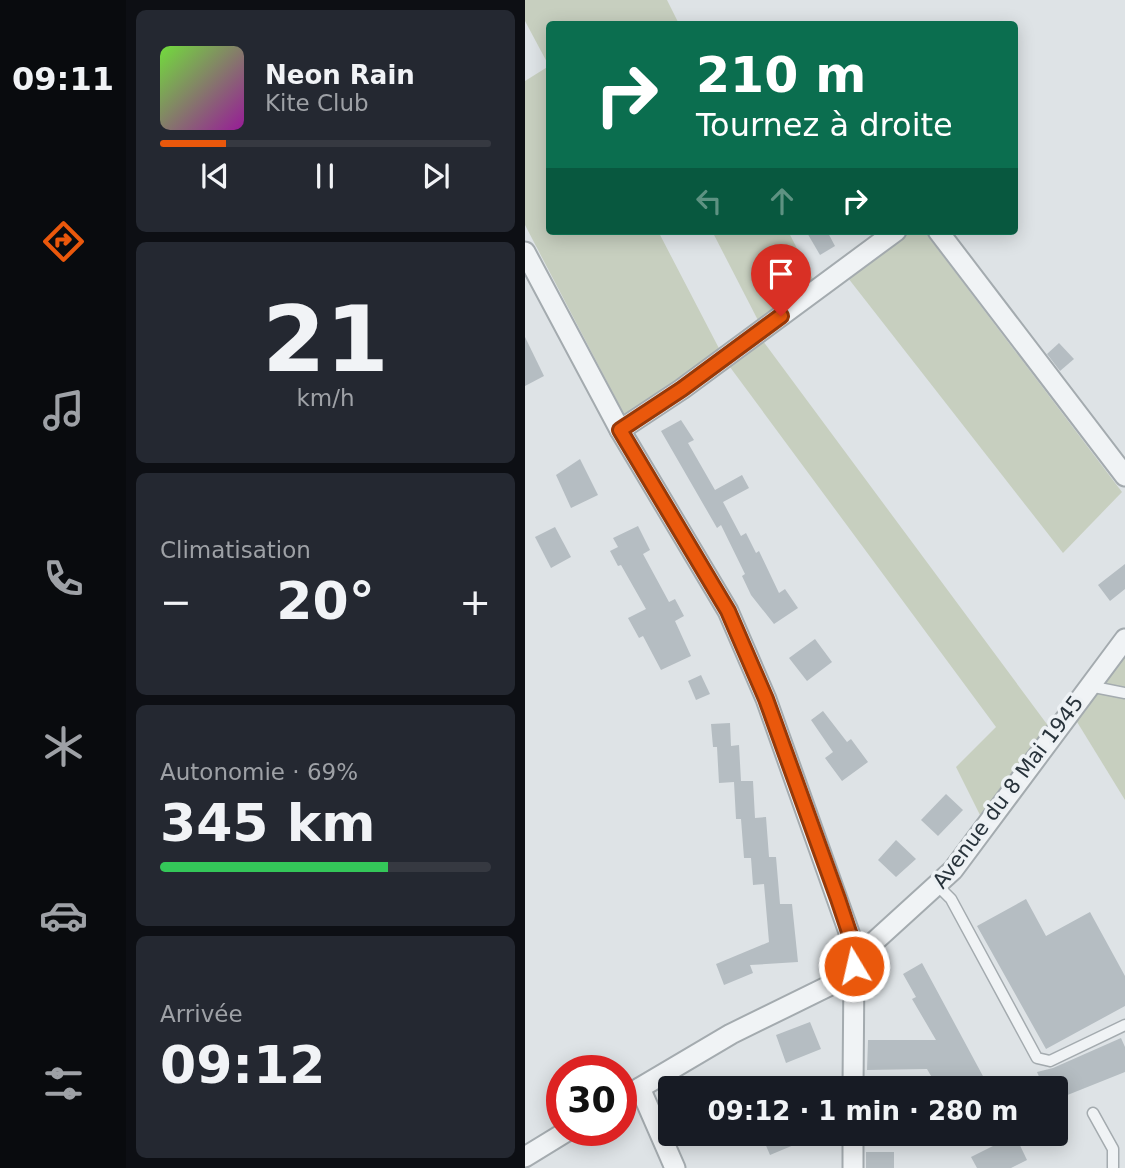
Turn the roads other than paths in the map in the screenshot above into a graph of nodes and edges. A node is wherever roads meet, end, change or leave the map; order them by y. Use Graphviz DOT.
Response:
graph roads {
  1 [pos="892,235"];
  2 [pos="941,235"];
  3 [pos="525,252"];
  4 [pos="620,430"];
  5 [pos="1125,476"];
  6 [pos="1125,639"];
  7 [pos="1089,686"];
  8 [pos="1125,693"];
  9 [pos="939,887"];
  10 [pos="854,966"];
  11 [pos="1125,1025"];
  12 [pos="853,1076"];
  13 [pos="640,1088"];
  14 [pos="637,1090"];
  15 [pos="1093,1113"];
  16 [pos="546,1144"];
  17 [pos="853,1146"];
  18 [pos="525,1157"];
  19 [pos="675,1168"];
  20 [pos="853,1168"];
  21 [pos="1113,1168"];
  1 -- 4 [label="street"];
  2 -- 5 [label="street"];
  3 -- 4 [label="street"];
  4 -- 10 [label="street"];
  6 -- 7 [label="street, Avenue du 8 Mai 1945"];
  7 -- 8 [label="lane"];
  7 -- 9 [label="street, Avenue du 8 Mai 1945"];
  9 -- 10 [label="street, Avenue du 8 Mai 1945"];
  9 -- 11 [label="lane"];
  10 -- 12 [label="street"];
  10 -- 13 [label="street, Avenue du 8 Mai 1945"];
  13 -- 14 [label="street, Avenue du 8 Mai 1945"];
  13 -- 19 [label="street"];
  15 -- 21 [label="lane"];
  16 -- 18 [label="street"];
  17 -- 20 [label="street"];
}
